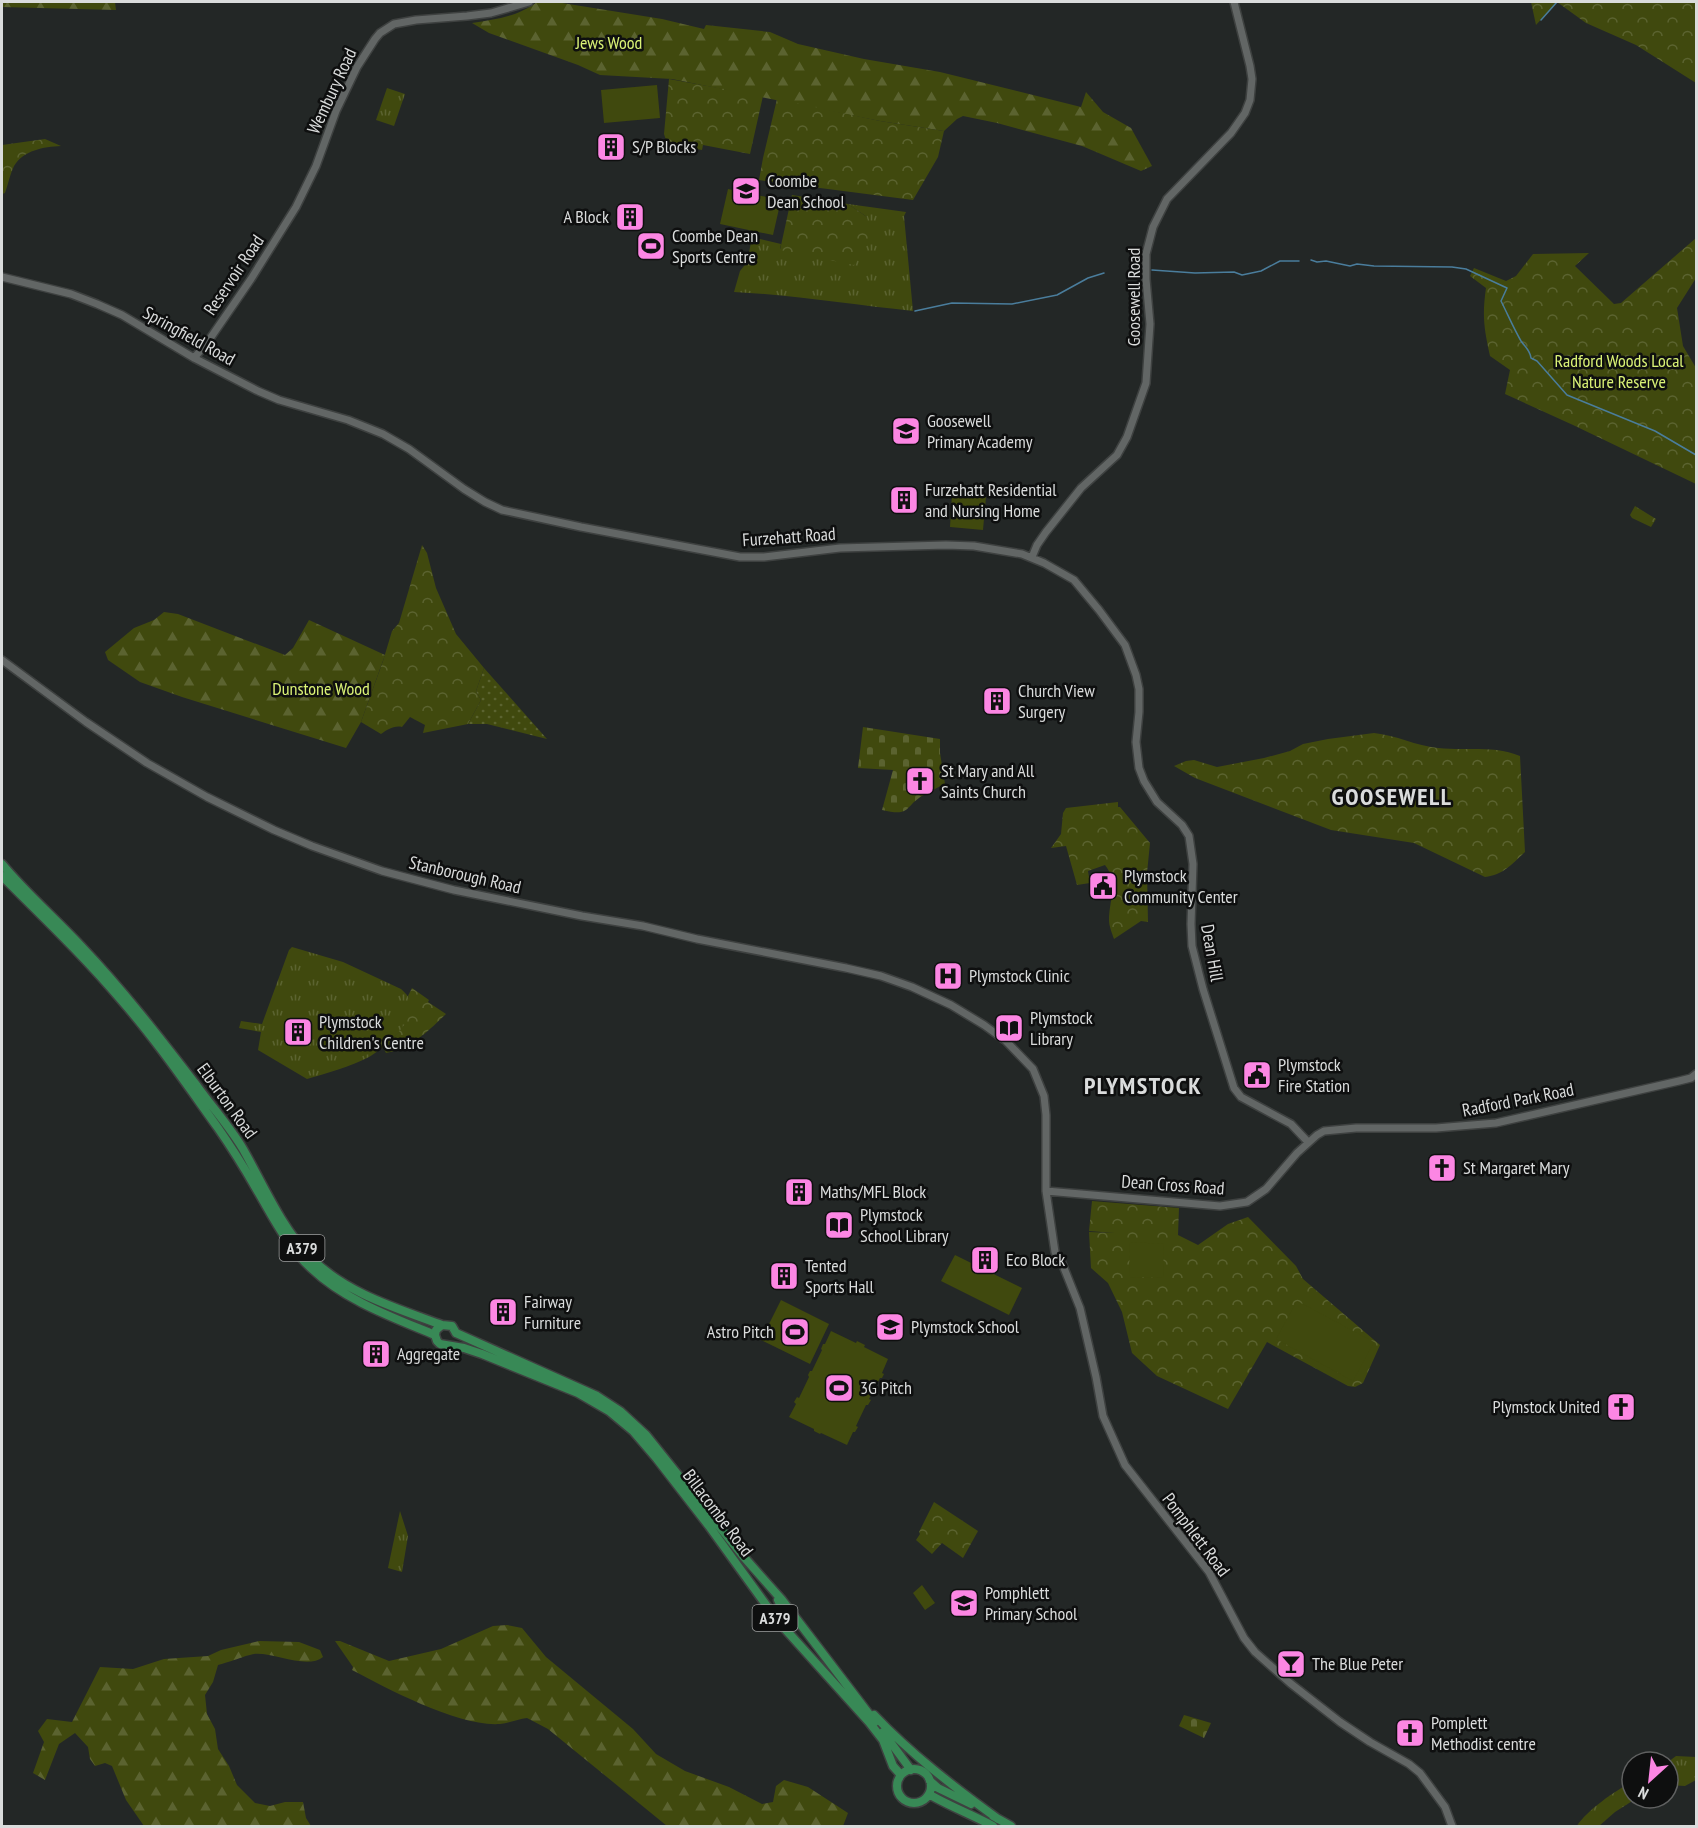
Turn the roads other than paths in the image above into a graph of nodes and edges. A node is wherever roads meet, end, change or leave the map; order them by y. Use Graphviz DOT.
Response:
graph roads {
  1 [pos="529,2"];
  2 [pos="1234,2"];
  3 [pos="296,207"];
  4 [pos="2,277"];
  5 [pos="194,358"];
  6 [pos="312,410"];
  7 [pos="1032,557"];
  8 [pos="2,660"];
  9 [pos="1136,742"];
  10 [pos="2,864"];
  11 [pos="2,876"];
  12 [pos="1696,1074"];
  13 [pos="1308,1142"];
  14 [pos="1046,1191"];
  15 [pos="442,1325"];
  16 [pos="456,1333"];
  17 [pos="435,1335"];
  18 [pos="449,1345"];
  19 [pos="764,1580"];
  20 [pos="794,1614"];
  21 [pos="777,1620"];
  22 [pos="806,1653"];
  23 [pos="858,1698"];
  24 [pos="910,1770"];
  25 [pos="901,1775"];
  26 [pos="930,1781"];
  27 [pos="928,1796"];
  28 [pos="1448,1816"];
  29 [pos="995,1823"];
  30 [pos="1011,1827"];
  31 [pos="1447,1827"];
  32 [pos="1452,1827"];
  1 -- 3 [label="street, Wembury Road"];
  2 -- 7 [label="street, Goosewell Road"];
  3 -- 5 [label="street, Reservoir Road"];
  4 -- 5 [label="street, Springfield Road"];
  5 -- 6 [label="street, Springfield Road"];
  6 -- 7 [label="street, Furzehatt Road"];
  7 -- 9 [label="street, Furzehatt Road"];
  8 -- 14 [label="street, Stanborough Road"];
  9 -- 13 [label="street, Dean Hill"];
  10 -- 15 [label="main road, Elburton Road / A379"];
  11 -- 17 [label="main road, Elburton Road / A379"];
  12 -- 13 [label="street, Radford Park Road"];
  13 -- 14 [label="street, Dean Cross Road"];
  14 -- 28 [label="street, Pomphlett Road"];
  15 -- 16 [label="main road, A379"];
  15 -- 17 [label="main road"];
  16 -- 18 [label="main road"];
  16 -- 19 [label="main road, Billacombe Road / A379"];
  17 -- 18 [label="main road, A379"];
  18 -- 21 [label="main road, Billacombe Road / A379"];
  19 -- 20 [label="main road, Billacombe Road / A379"];
  19 -- 21 [label="main road, A379"];
  20 -- 22 [label="main road, A379"];
  20 -- 23 [label="main road, Billacombe Road / A379"];
  21 -- 22 [label="main road, Billacombe Road / A379"];
  22 -- 25 [label="main road, Billacombe Road / A379"];
  23 -- 24 [label="main road, Billacombe Road / A379"];
  23 -- 29 [label="main road, Billacombe Road"];
  24 -- 25 [label="main road"];
  24 -- 26 [label="main road, Billacombe Road / A379"];
  25 -- 27 [label="main road, Billacombe Road / A379"];
  26 -- 27 [label="main road"];
  26 -- 29 [label="main road, Billacombe Road / A379"];
  27 -- 29 [label="main road, Billacombe Road / A379"];
  28 -- 31 [label="street"];
  28 -- 32 [label="street, Pomphlett Road"];
  29 -- 30 [label="main road, Billacombe Road / A379"];
}
